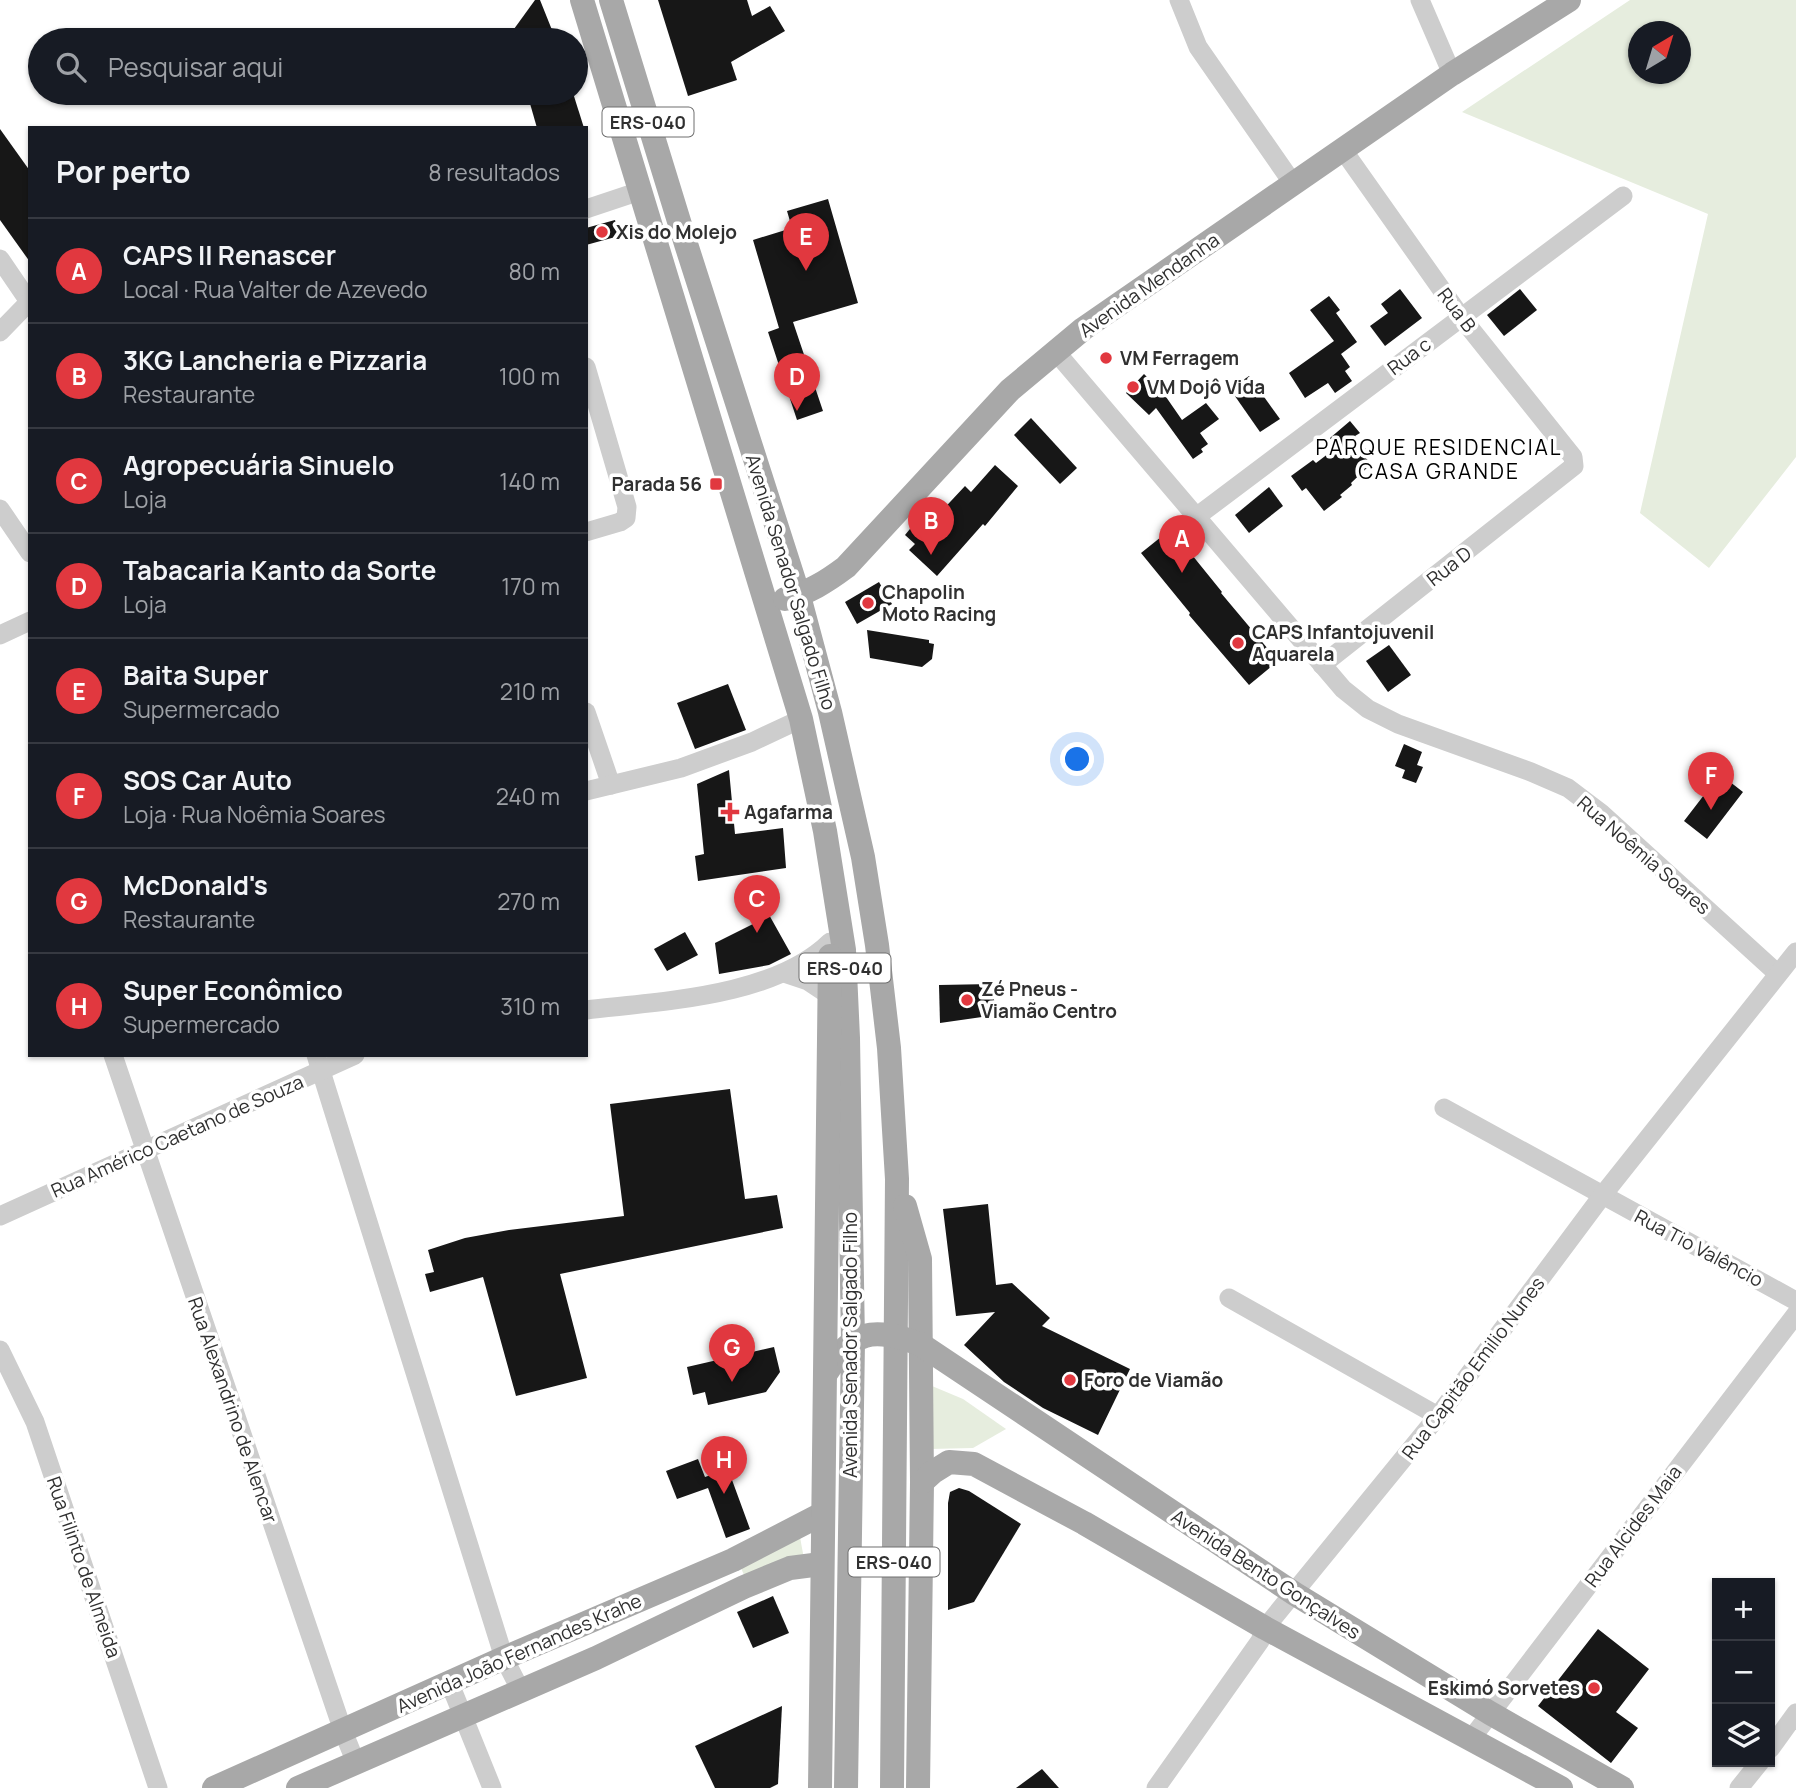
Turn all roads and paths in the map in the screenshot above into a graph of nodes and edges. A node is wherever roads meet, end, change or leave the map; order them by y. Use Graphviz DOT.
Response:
graph roads {
  1 [pos="582,0"];
  2 [pos="611,0"];
  3 [pos="1179,0"];
  4 [pos="1420,0"];
  5 [pos="1569,0"];
  6 [pos="1452,74"];
  7 [pos="1343,150"];
  8 [pos="1294,185"];
  9 [pos="640,191"];
  10 [pos="1623,196"];
  11 [pos="588,208"];
  12 [pos="0,259"];
  13 [pos="28,299"];
  14 [pos="28,304"];
  15 [pos="1461,317"];
  16 [pos="0,332"];
  17 [pos="1056,352"];
  18 [pos="588,374"];
  19 [pos="1574,466"];
  20 [pos="0,509"];
  21 [pos="1196,517"];
  22 [pos="588,531"];
  23 [pos="28,550"];
  24 [pos="799,596"];
  25 [pos="764,603"];
  26 [pos="28,622"];
  27 [pos="0,635"];
  28 [pos="1322,664"];
  29 [pos="588,718"];
  30 [pos="801,719"];
  31 [pos="611,785"];
  32 [pos="588,791"];
  33 [pos="836,903"];
  34 [pos="830,942"];
  35 [pos="1796,952"];
  36 [pos="784,973"];
  37 [pos="1779,974"];
  38 [pos="829,995"];
  39 [pos="588,1010"];
  40 [pos="114,1057"];
  41 [pos="346,1057"];
  42 [pos="319,1063"];
  43 [pos="1444,1108"];
  44 [pos="144,1151"];
  45 [pos="897,1179"];
  46 [pos="1602,1196"];
  47 [pos="0,1216"];
  48 [pos="1229,1298"];
  49 [pos="1796,1301"];
  50 [pos="920,1311"];
  51 [pos="1796,1314"];
  52 [pos="896,1336"];
  53 [pos="853,1342"];
  54 [pos="920,1345"];
  55 [pos="0,1350"];
  56 [pos="950,1365"];
  57 [pos="825,1375"];
  58 [pos="1438,1416"];
  59 [pos="922,1482"];
  60 [pos="822,1514"];
  61 [pos="733,1560"];
  62 [pos="821,1564"];
  63 [pos="744,1587"];
  64 [pos="1295,1594"];
  65 [pos="1265,1628"];
  66 [pos="503,1658"];
  67 [pos="450,1684"];
  68 [pos="521,1691"];
  69 [pos="1490,1713"];
  70 [pos="1796,1713"];
  71 [pos="463,1716"];
  72 [pos="342,1731"];
  73 [pos="1471,1739"];
  74 [pos="1775,1742"];
  75 [pos="356,1763"];
  76 [pos="1756,1767"];
  77 [pos="818,1787"];
  78 [pos="158,1788"];
  79 [pos="214,1788"];
  80 [pos="299,1788"];
  81 [pos="492,1788"];
  82 [pos="846,1788"];
  83 [pos="892,1788"];
  84 [pos="918,1788"];
  85 [pos="1156,1788"];
  86 [pos="1561,1788"];
  87 [pos="1622,1788"];
  88 [pos="1739,1788"];
  1 -- 9 [label="main road, Avenida Senador Salgado Filho / ERS-040"];
  2 -- 24 [label="main road, Avenida Senador Salgado Filho / ERS-040"];
  3 -- 8 [label="street"];
  4 -- 6 [label="street"];
  5 -- 6 [label="main road, Avenida Mendanha"];
  6 -- 7 [label="main road, Avenida Mendanha"];
  7 -- 8 [label="main road, Avenida Mendanha"];
  7 -- 15 [label="street, Rua B"];
  8 -- 17 [label="main road, Avenida Mendanha"];
  9 -- 11 [label="street"];
  9 -- 25 [label="main road, Avenida Senador Salgado Filho / ERS-040"];
  10 -- 15 [label="street, Rua c"];
  12 -- 13 [label="street"];
  14 -- 16 [label="street"];
  15 -- 19 [label="street, Rua B"];
  15 -- 21 [label="street, Rua c"];
  17 -- 21 [label="street, Rua Noêmia Soares"];
  17 -- 24 [label="main road, Avenida Mendanha"];
  18 -- 22 [label="street"];
  19 -- 28 [label="street, Rua D"];
  20 -- 23 [label="street"];
  21 -- 28 [label="street, Rua Noêmia Soares"];
  24 -- 25 [label="main road, Avenida Mendanha"];
  24 -- 45 [label="main road, Avenida Senador Salgado Filho / ERS-040"];
  25 -- 30 [label="main road, Avenida Senador Salgado Filho / ERS-040"];
  26 -- 27 [label="street"];
  28 -- 37 [label="street, Rua Noêmia Soares"];
  29 -- 31 [label="street"];
  30 -- 31 [label="street"];
  30 -- 33 [label="main road, Avenida Senador Salgado Filho / ERS-040"];
  31 -- 32 [label="street"];
  33 -- 34 [label="main road, Avenida Senador Salgado Filho"];
  33 -- 53 [label="main road, Avenida Senador Salgado Filho / ERS-040"];
  34 -- 36 [label="street"];
  34 -- 38 [label="main road, Avenida Senador Salgado Filho"];
  35 -- 37 [label="street, Rua Capitão Emilio Nunes"];
  36 -- 38 [label="street"];
  36 -- 39 [label="street"];
  37 -- 46 [label="street, Rua Capitão Emilio Nunes"];
  38 -- 57 [label="main road, Avenida Senador Salgado Filho"];
  40 -- 44 [label="street, Rua Alexandrino de Alencar"];
  41 -- 42 [label="street, Rua Américo Caetano de Souza"];
  42 -- 44 [label="street, Rua Américo Caetano de Souza"];
  42 -- 66 [label="street"];
  43 -- 46 [label="street, Rua Tio Valêncio"];
  44 -- 47 [label="street, Rua Américo Caetano de Souza"];
  44 -- 72 [label="street, Rua Alexandrino de Alencar"];
  45 -- 50 [label="main road, Avenida Senador Salgado Filho"];
  45 -- 52 [label="main road, Avenida Senador Salgado Filho / ERS-040"];
  46 -- 49 [label="street, Rua Tio Valêncio"];
  46 -- 58 [label="street, Rua Capitão Emilio Nunes"];
  48 -- 58 [label="street"];
  50 -- 54 [label="main road, Avenida Senador Salgado Filho"];
  50 -- 56 [label="main road"];
  51 -- 69 [label="street, Rua Alcides Maia"];
  52 -- 53 [label="main road"];
  52 -- 54 [label="main road, Avenida Bento Gonçalves"];
  52 -- 83 [label="main road, Avenida Senador Salgado Filho / ERS-040"];
  53 -- 57 [label="main road"];
  53 -- 82 [label="main road, Avenida Senador Salgado Filho / ERS-040"];
  54 -- 56 [label="main road, Avenida Bento Gonçalves"];
  54 -- 59 [label="main road, Avenida Senador Salgado Filho"];
  55 -- 78 [label="street, Rua Filinto de Almeida"];
  56 -- 64 [label="main road, Avenida Bento Gonçalves"];
  57 -- 60 [label="main road, Avenida Senador Salgado Filho"];
  58 -- 64 [label="street, Rua Capitão Emilio Nunes"];
  59 -- 65 [label="main road, Avenida Bento Gonçalves"];
  59 -- 84 [label="main road, Avenida Senador Salgado Filho"];
  60 -- 61 [label="main road, Avenida João Fernandes Krahe"];
  60 -- 62 [label="main road, Avenida Senador Salgado Filho"];
  61 -- 63 [label="main road"];
  61 -- 66 [label="main road, Avenida João Fernandes Krahe"];
  62 -- 63 [label="main road, Avenida João Fernandes Krahe"];
  62 -- 77 [label="main road, Avenida Senador Salgado Filho"];
  63 -- 68 [label="main road, Avenida João Fernandes Krahe"];
  64 -- 65 [label="street, Rua Capitão Emilio Nunes"];
  64 -- 69 [label="main road, Avenida Bento Gonçalves"];
  65 -- 73 [label="main road, Avenida Bento Gonçalves"];
  65 -- 85 [label="street, Rua Capitão Emilio Nunes"];
  66 -- 67 [label="main road, Avenida João Fernandes Krahe"];
  66 -- 68 [label="street"];
  67 -- 71 [label="street"];
  67 -- 72 [label="main road, Avenida João Fernandes Krahe"];
  68 -- 71 [label="main road, Avenida João Fernandes Krahe"];
  69 -- 73 [label="street, Rua Alcides Maia"];
  69 -- 87 [label="main road, Avenida Bento Gonçalves"];
  70 -- 74 [label="street"];
  71 -- 75 [label="main road, Avenida João Fernandes Krahe"];
  71 -- 81 [label="street"];
  72 -- 75 [label="street, Rua Alexandrino de Alencar"];
  72 -- 79 [label="main road, Avenida João Fernandes Krahe"];
  73 -- 86 [label="main road, Avenida Bento Gonçalves"];
  75 -- 80 [label="main road, Avenida João Fernandes Krahe"];
  76 -- 88 [label="street"];
}
